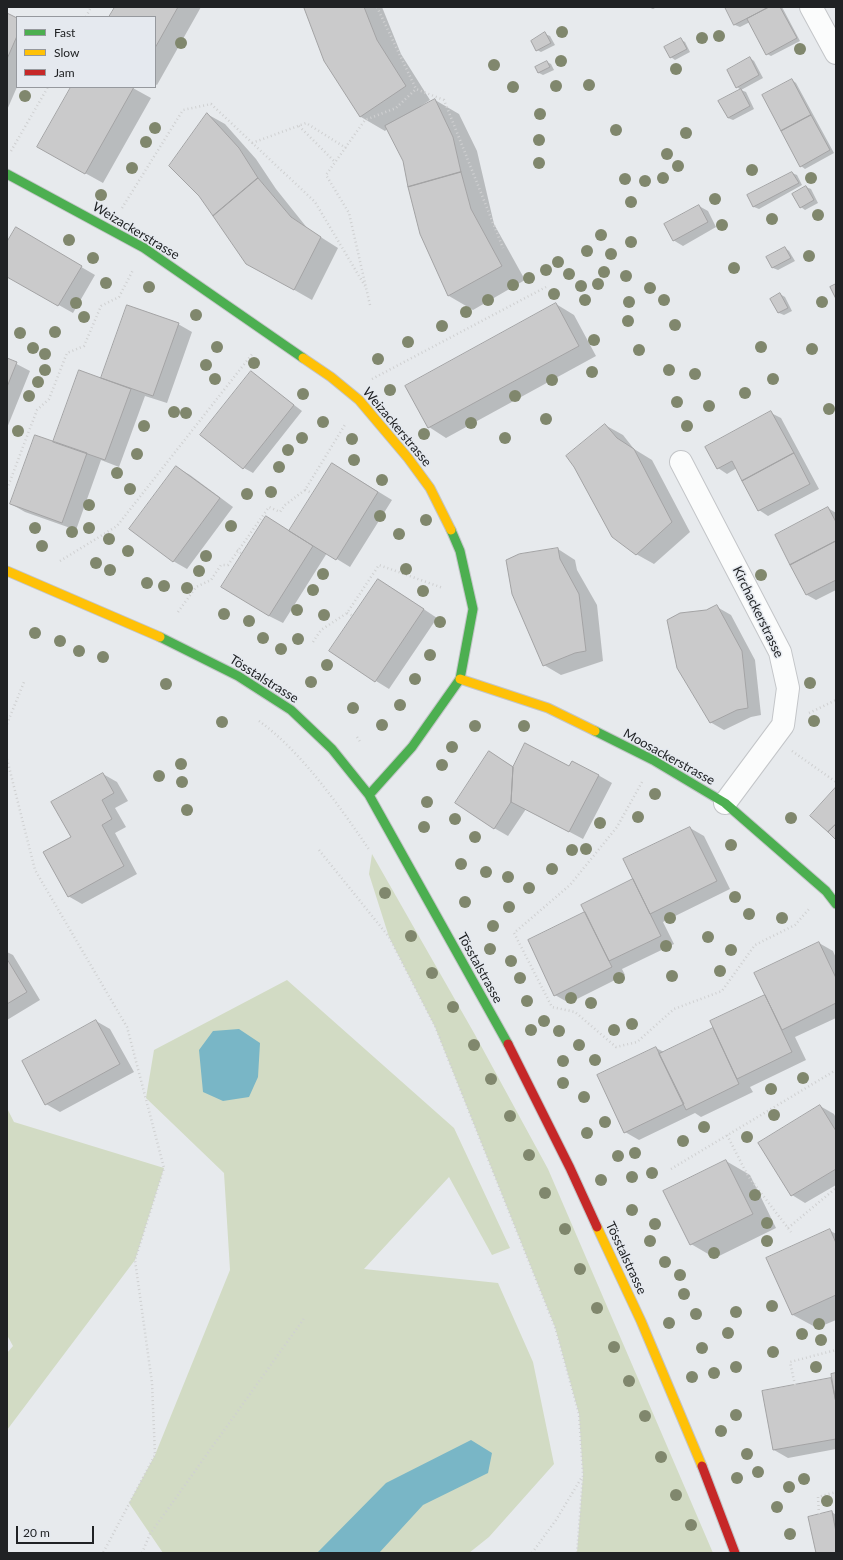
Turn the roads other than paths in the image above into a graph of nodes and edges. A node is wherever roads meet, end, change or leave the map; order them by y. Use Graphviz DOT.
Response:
graph roads {
  1 [pos="811,7"];
  2 [pos="836,54"];
  3 [pos="7,174"];
  4 [pos="681,462"];
  5 [pos="7,571"];
  6 [pos="460,679"];
  7 [pos="369,795"];
  8 [pos="725,803"];
  9 [pos="836,904"];
  10 [pos="735,1553"];
  1 -- 2 [label="street"];
  3 -- 6 [label="street, Weizackerstrasse"];
  4 -- 8 [label="street, Kirchackerstrasse"];
  5 -- 7 [label="street, Tösstalstrasse"];
  6 -- 7 [label="street, Weizackerstrasse"];
  6 -- 8 [label="street, Moosackerstrasse"];
  7 -- 10 [label="street, Tösstalstrasse"];
  8 -- 9 [label="street, Moosackerstrasse"];
}
